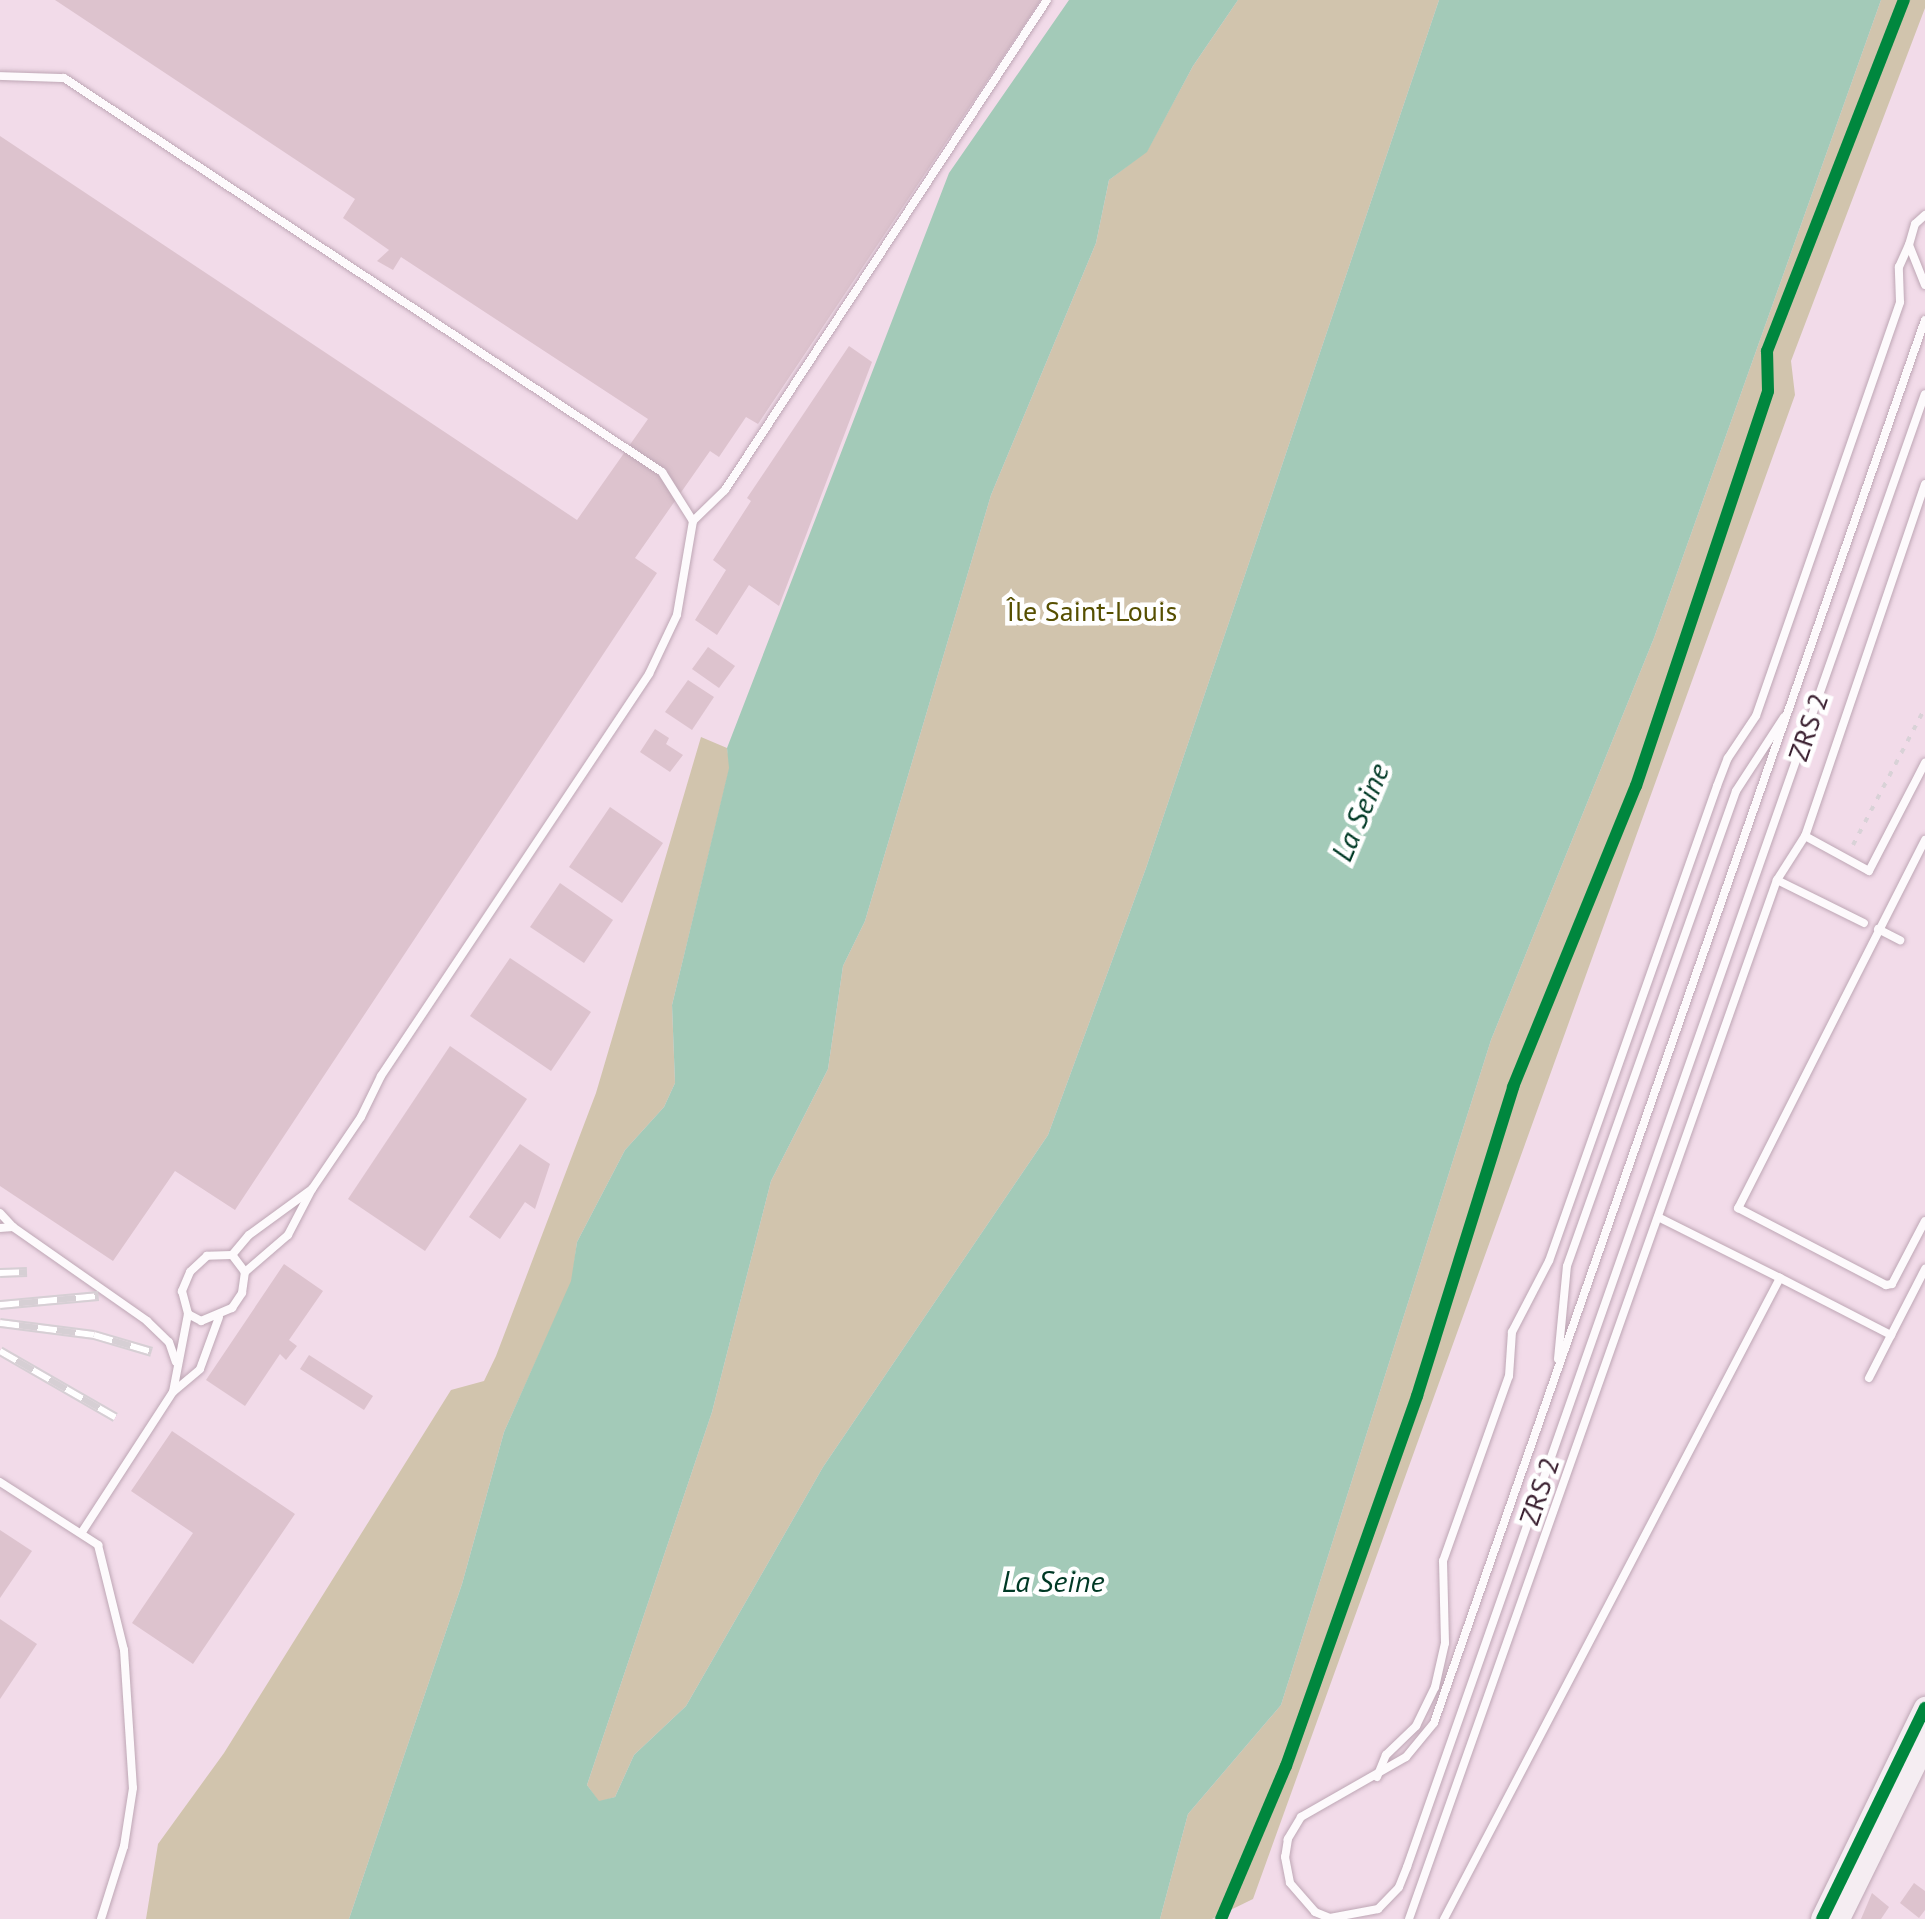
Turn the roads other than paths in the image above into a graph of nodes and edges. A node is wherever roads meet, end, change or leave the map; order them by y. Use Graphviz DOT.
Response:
graph roads {
  1 [pos="1048,0"];
  2 [pos="0,76"];
  3 [pos="1925,215"];
  4 [pos="1909,245"];
  5 [pos="1925,285"];
  6 [pos="1925,320"];
  7 [pos="1925,394"];
  8 [pos="1925,484"];
  9 [pos="693,521"];
  10 [pos="1790,710"];
  11 [pos="1925,763"];
  12 [pos="1804,836"];
  13 [pos="1925,840"];
  14 [pos="1922,853"];
  15 [pos="1777,880"];
  16 [pos="1864,923"];
  17 [pos="1878,929"];
  18 [pos="1900,940"];
  19 [pos="312,1188"];
  20 [pos="0,1213"];
  21 [pos="1658,1217"];
  22 [pos="1925,1221"];
  23 [pos="13,1226"];
  24 [pos="0,1228"];
  25 [pos="232,1255"];
  26 [pos="1925,1269"];
  27 [pos="245,1272"];
  28 [pos="1780,1278"];
  29 [pos="188,1314"];
  30 [pos="219,1316"];
  31 [pos="1891,1335"];
  32 [pos="177,1364"];
  33 [pos="1557,1372"];
  34 [pos="1869,1378"];
  35 [pos="173,1392"];
  36 [pos="0,1482"];
  37 [pos="82,1532"];
  38 [pos="1925,1708"];
  39 [pos="1925,1744"];
  40 [pos="1377,1777"];
  41 [pos="101,1919"];
  42 [pos="1409,1919"];
  43 [pos="1444,1919"];
  44 [pos="1822,1919"];
  45 [pos="1839,1919"];
  1 -- 9 [label="lane"];
  2 -- 9 [label="lane"];
  3 -- 4 [label="lane"];
  4 -- 5 [label="lane"];
  4 -- 40 [label="lane"];
  6 -- 10 [label="lane, ZRS 2"];
  7 -- 40 [label="lane, ZRS 2"];
  8 -- 12 [label="lane"];
  9 -- 19 [label="lane"];
  10 -- 33 [label="lane, ZRS 2"];
  10 -- 33 [label="lane, ZRS 2"];
  11 -- 12 [label="lane"];
  12 -- 15 [label="lane"];
  13 -- 14 [label="lane"];
  14 -- 17 [label="lane"];
  15 -- 16 [label="lane"];
  15 -- 21 [label="lane"];
  17 -- 18 [label="lane"];
  17 -- 22 [label="lane"];
  19 -- 25 [label="lane"];
  19 -- 27 [label="lane"];
  20 -- 23 [label="lane"];
  21 -- 28 [label="lane"];
  21 -- 42 [label="lane"];
  23 -- 24 [label="lane"];
  23 -- 32 [label="lane"];
  25 -- 27 [label="lane"];
  25 -- 29 [label="lane"];
  26 -- 31 [label="lane"];
  27 -- 30 [label="lane"];
  28 -- 31 [label="lane"];
  28 -- 43 [label="lane"];
  29 -- 30 [label="lane"];
  29 -- 32 [label="lane"];
  30 -- 35 [label="lane"];
  31 -- 34 [label="lane"];
  32 -- 35 [label="lane"];
  33 -- 40 [label="lane, ZRS 2"];
  35 -- 37 [label="lane"];
  36 -- 37 [label="lane"];
  37 -- 41 [label="lane"];
  38 -- 44 [label="main road"];
  39 -- 45 [label="main road"];
}
